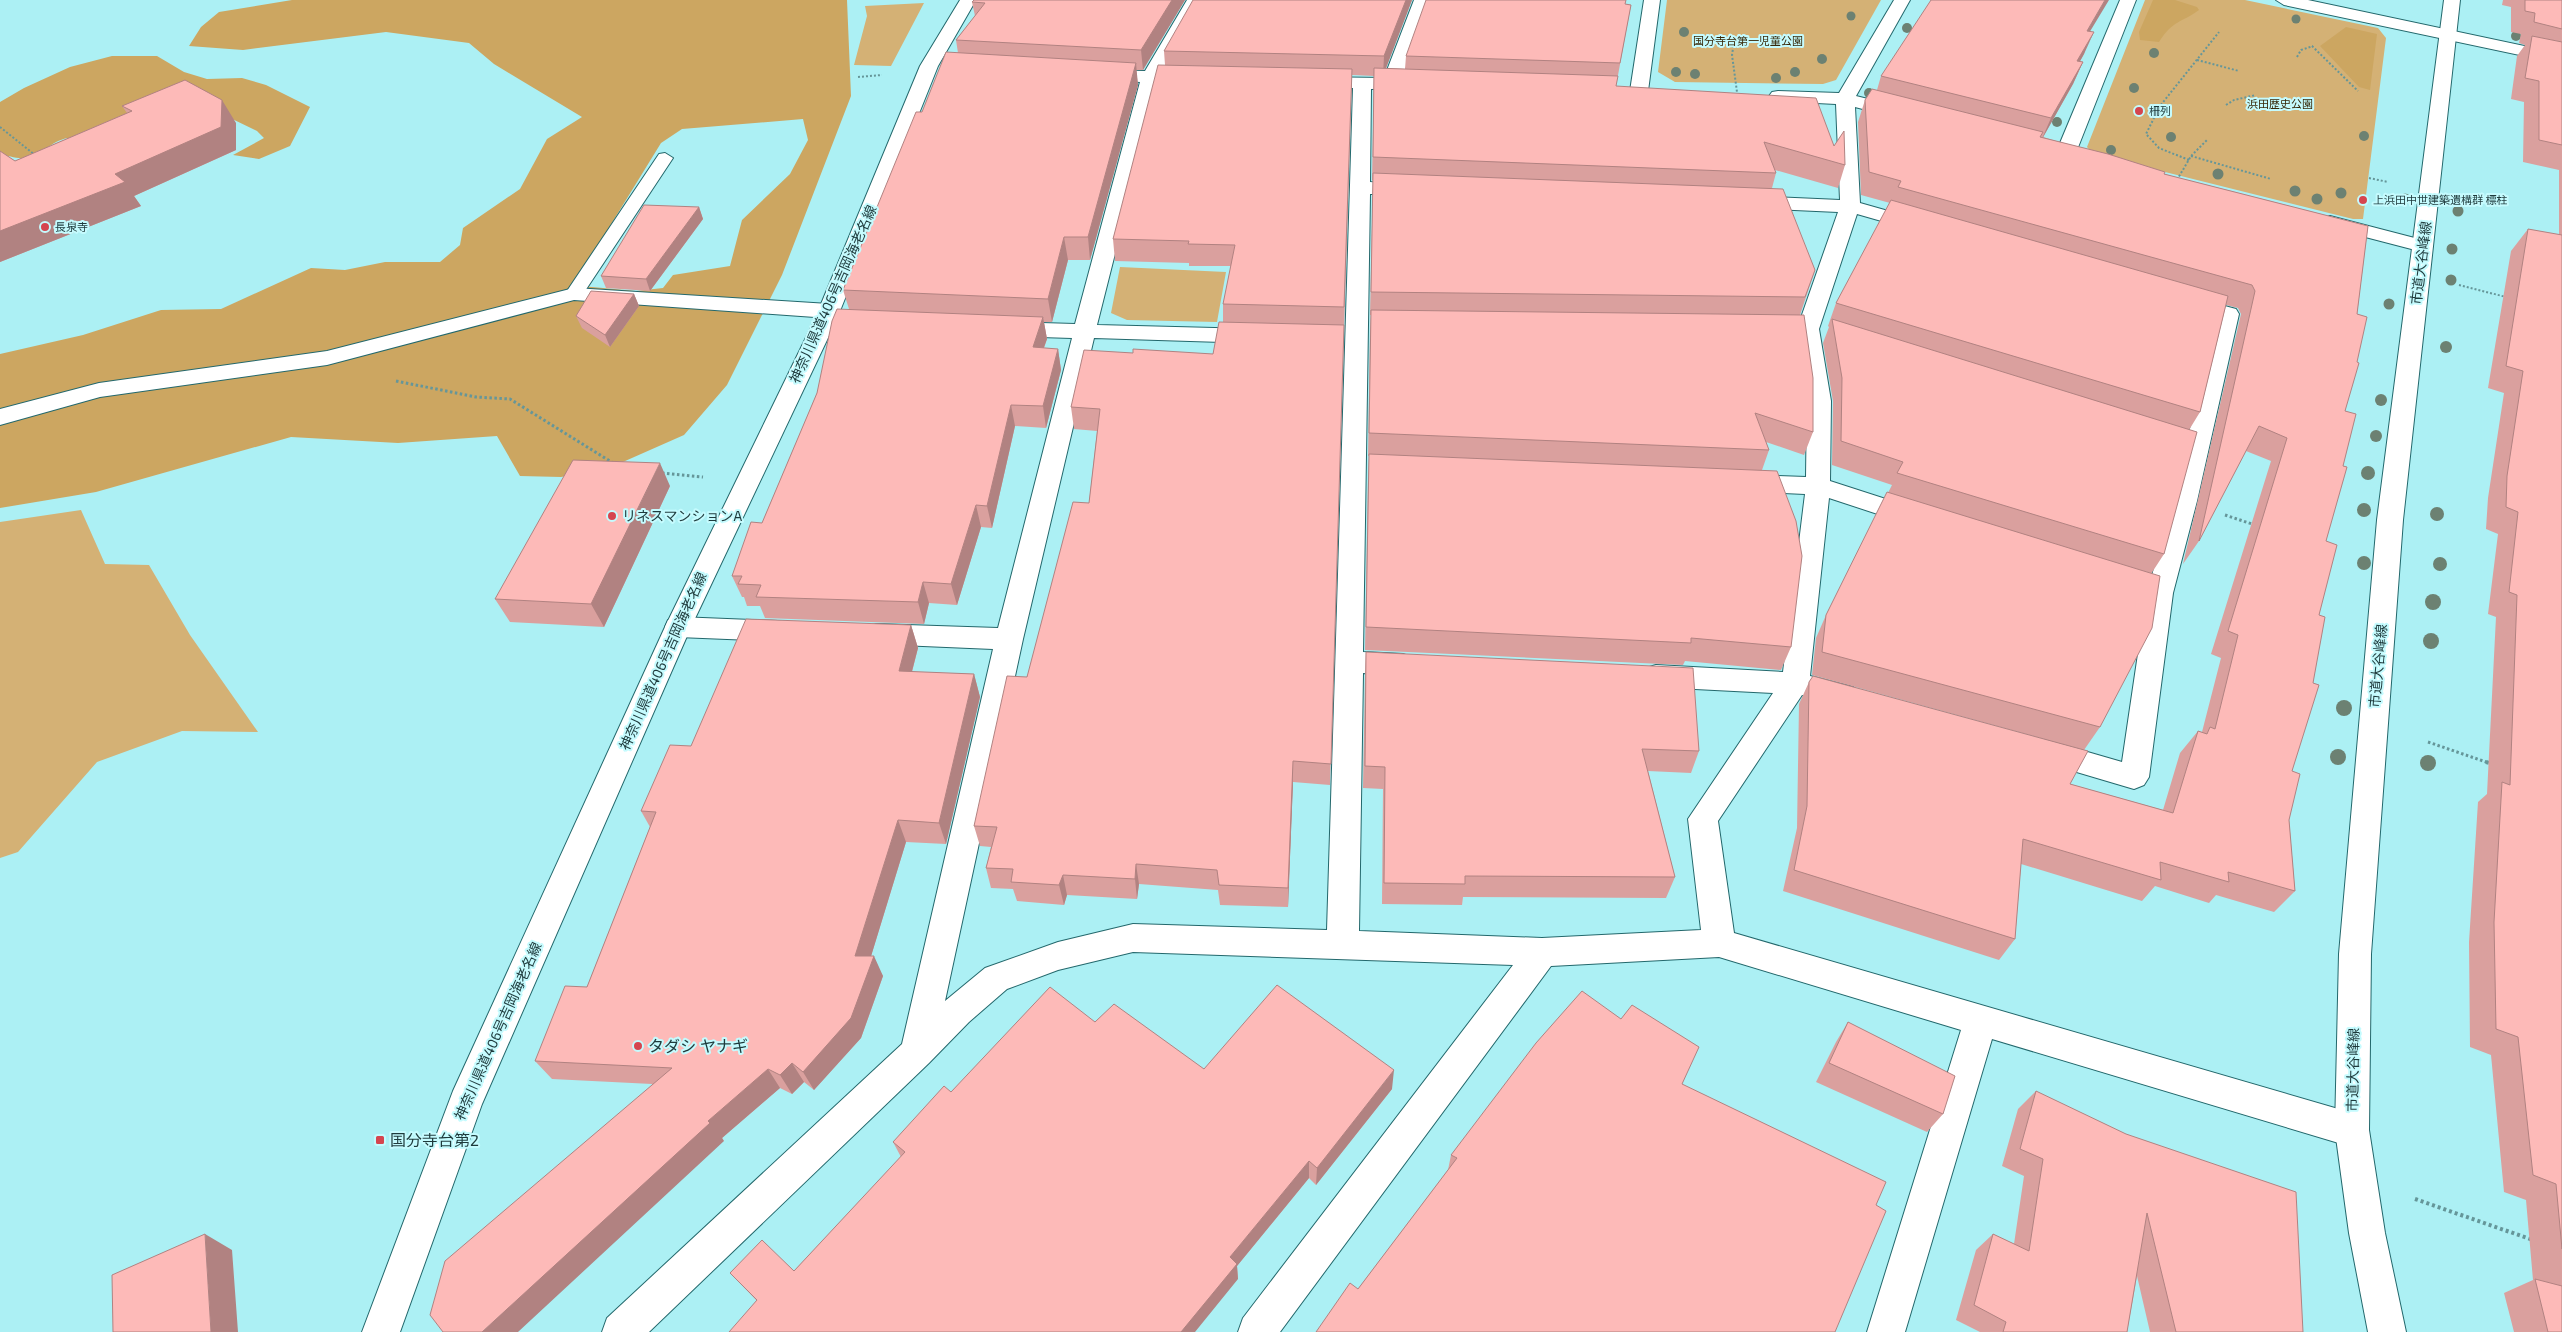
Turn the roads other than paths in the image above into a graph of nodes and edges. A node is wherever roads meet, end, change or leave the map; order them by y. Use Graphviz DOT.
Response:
graph roads {
  1 [pos="968,0"];
  2 [pos="1195,0"];
  3 [pos="1422,0"];
  4 [pos="1652,0"];
  5 [pos="1902,0"];
  6 [pos="2128,0"];
  7 [pos="2284,0"];
  8 [pos="2452,0"];
  9 [pos="2449,35"];
  10 [pos="2562,59"];
  11 [pos="1082,74"];
  12 [pos="1150,78"];
  13 [pos="1207,79"];
  14 [pos="1295,82"];
  15 [pos="1362,83"];
  16 [pos="1391,83"];
  17 [pos="1430,84"];
  18 [pos="1621,90"];
  19 [pos="1639,91"];
  20 [pos="1659,92"];
  21 [pos="1738,95"];
  22 [pos="1845,99"];
  23 [pos="1924,119"];
  24 [pos="2046,150"];
  25 [pos="666,158"];
  26 [pos="1360,188"];
  27 [pos="1428,190"];
  28 [pos="1732,201"];
  29 [pos="1850,206"];
  30 [pos="2315,218"];
  31 [pos="1942,232"];
  32 [pos="2423,246"];
  33 [pos="574,294"];
  34 [pos="2162,295"];
  35 [pos="832,318"];
  36 [pos="988,328"];
  37 [pos="1799,329"];
  38 [pos="1084,332"];
  39 [pos="1272,336"];
  40 [pos="1835,338"];
  41 [pos="0,418"];
  42 [pos="1722,482"];
  43 [pos="1818,486"];
  44 [pos="1942,526"];
  45 [pos="678,627"];
  46 [pos="804,632"];
  47 [pos="853,633"];
  48 [pos="1009,639"];
  49 [pos="1350,662"];
  50 [pos="1428,666"];
  51 [pos="1633,675"];
  52 [pos="1795,682"];
  53 [pos="1862,700"];
  54 [pos="2021,745"];
  55 [pos="1719,943"];
  56 [pos="1343,946"];
  57 [pos="1542,952"];
  58 [pos="1981,1020"];
  59 [pos="917,1052"];
  60 [pos="2352,1130"];
  61 [pos="381,1332"];
  62 [pos="621,1332"];
  63 [pos="1257,1332"];
  64 [pos="1886,1332"];
  65 [pos="2387,1332"];
  1 -- 35 [label="street, 神奈川県道406号吉岡海老名線"];
  2 -- 12 [label="street"];
  3 -- 16 [label="street"];
  4 -- 19 [label="street"];
  5 -- 22 [label="street"];
  6 -- 24 [label="street"];
  7 -- 9 [label="street"];
  8 -- 9 [label="street, 市道大谷峰線"];
  9 -- 10 [label="street"];
  9 -- 32 [label="street, 市道大谷峰線"];
  11 -- 12 [label="street"];
  12 -- 13 [label="street"];
  12 -- 38 [label="street"];
  14 -- 15 [label="street"];
  15 -- 16 [label="street"];
  15 -- 26 [label="street"];
  16 -- 17 [label="street"];
  18 -- 19 [label="street"];
  19 -- 20 [label="street"];
  21 -- 22 [label="street"];
  22 -- 23 [label="street"];
  22 -- 29 [label="street"];
  25 -- 33 [label="lane"];
  26 -- 27 [label="street"];
  26 -- 49 [label="street"];
  28 -- 29 [label="street"];
  29 -- 31 [label="street"];
  29 -- 37 [label="street"];
  30 -- 32 [label="street"];
  32 -- 60 [label="street, 市道大谷峰線"];
  33 -- 35 [label="street"];
  33 -- 41 [label="street"];
  34 -- 54 [label="street"];
  35 -- 45 [label="street, 神奈川県道406号吉岡海老名線"];
  36 -- 38 [label="street"];
  37 -- 40 [label="street"];
  37 -- 43 [label="street"];
  38 -- 39 [label="street"];
  38 -- 48 [label="street"];
  42 -- 43 [label="street"];
  43 -- 44 [label="street"];
  43 -- 52 [label="street"];
  45 -- 46 [label="street"];
  45 -- 61 [label="street, 神奈川県道406号吉岡海老名線"];
  47 -- 48 [label="street"];
  48 -- 59 [label="street"];
  49 -- 50 [label="street"];
  49 -- 56 [label="street"];
  51 -- 52 [label="street"];
  52 -- 53 [label="street"];
  52 -- 55 [label="street"];
  55 -- 57 [label="street"];
  55 -- 58 [label="street"];
  56 -- 57 [label="street"];
  56 -- 59 [label="street"];
  57 -- 63 [label="street"];
  58 -- 60 [label="street"];
  58 -- 64 [label="street"];
  59 -- 62 [label="street"];
  60 -- 65 [label="street, 市道大谷峰線"];
}
